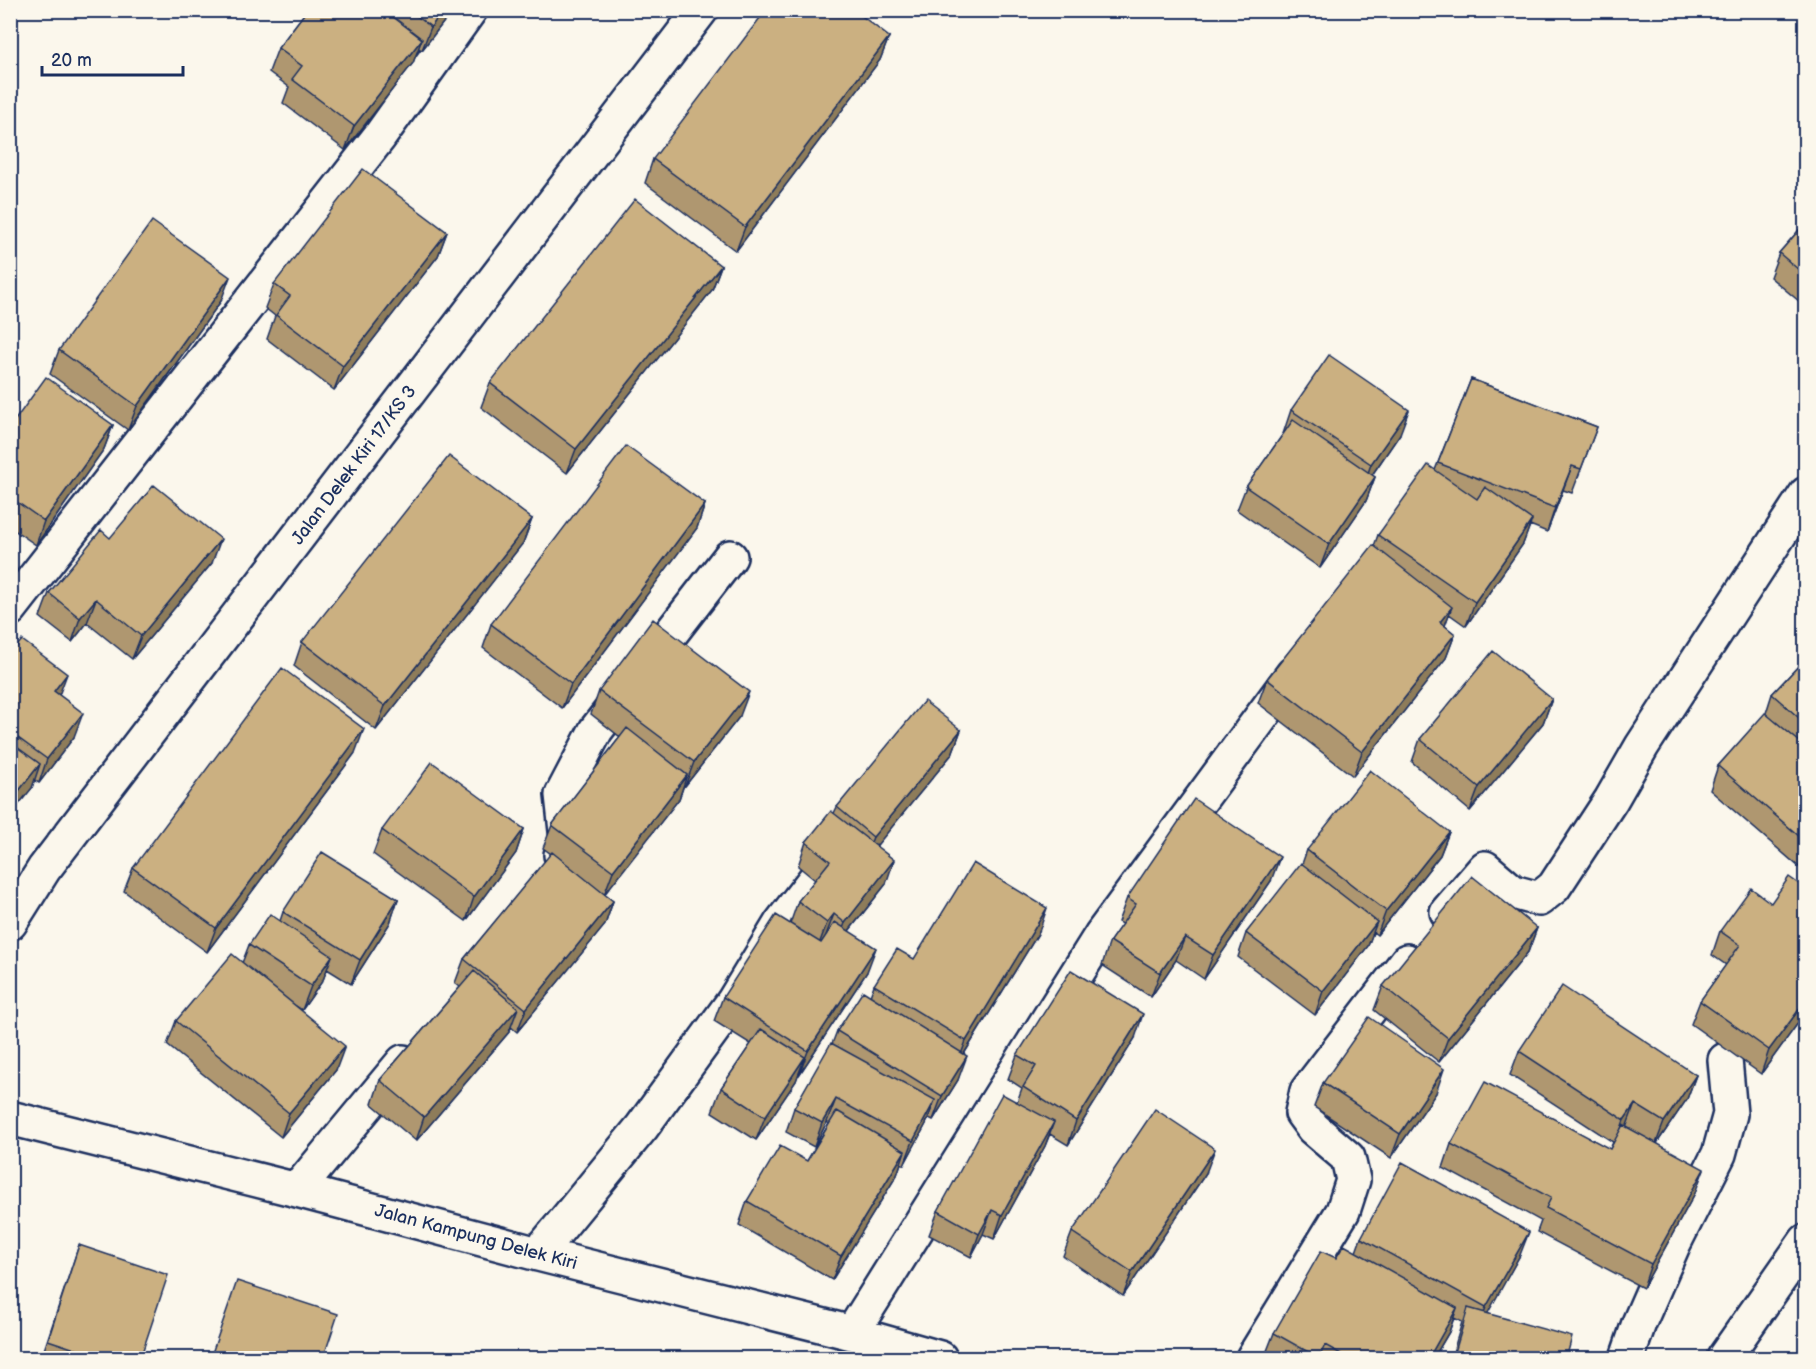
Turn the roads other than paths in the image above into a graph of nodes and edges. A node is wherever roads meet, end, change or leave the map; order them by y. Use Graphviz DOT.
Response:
graph roads {
  1 [pos="470,10"];
  2 [pos="701,10"];
  3 [pos="1806,494"];
  4 [pos="730,557"];
  5 [pos="10,609"];
  6 [pos="1308,652"];
  7 [pos="861,820"];
  8 [pos="548,882"];
  9 [pos="10,923"];
  10 [pos="421,1041"];
  11 [pos="1725,1060"];
  12 [pos="10,1118"];
  13 [pos="297,1190"];
  14 [pos="1806,1241"];
  15 [pos="538,1254"];
  16 [pos="852,1333"];
  17 [pos="940,1359"];
  18 [pos="1253,1359"];
  19 [pos="1627,1359"];
  20 [pos="1724,1359"];
  1 -- 5 [label="street"];
  2 -- 9 [label="street, Jalan Delek Kiri 17/KS 3"];
  3 -- 18 [label="street"];
  4 -- 8 [label="street"];
  6 -- 16 [label="street"];
  7 -- 15 [label="street"];
  10 -- 13 [label="street"];
  11 -- 19 [label="street"];
  12 -- 13 [label="street, Jalan Kampung Delek Kiri"];
  13 -- 15 [label="street, Jalan Kampung Delek Kiri"];
  14 -- 20 [label="street"];
  15 -- 16 [label="street, Jalan Kampung Delek Kiri"];
  16 -- 17 [label="street, Jalan Kampung Delek Kiri"];
}
